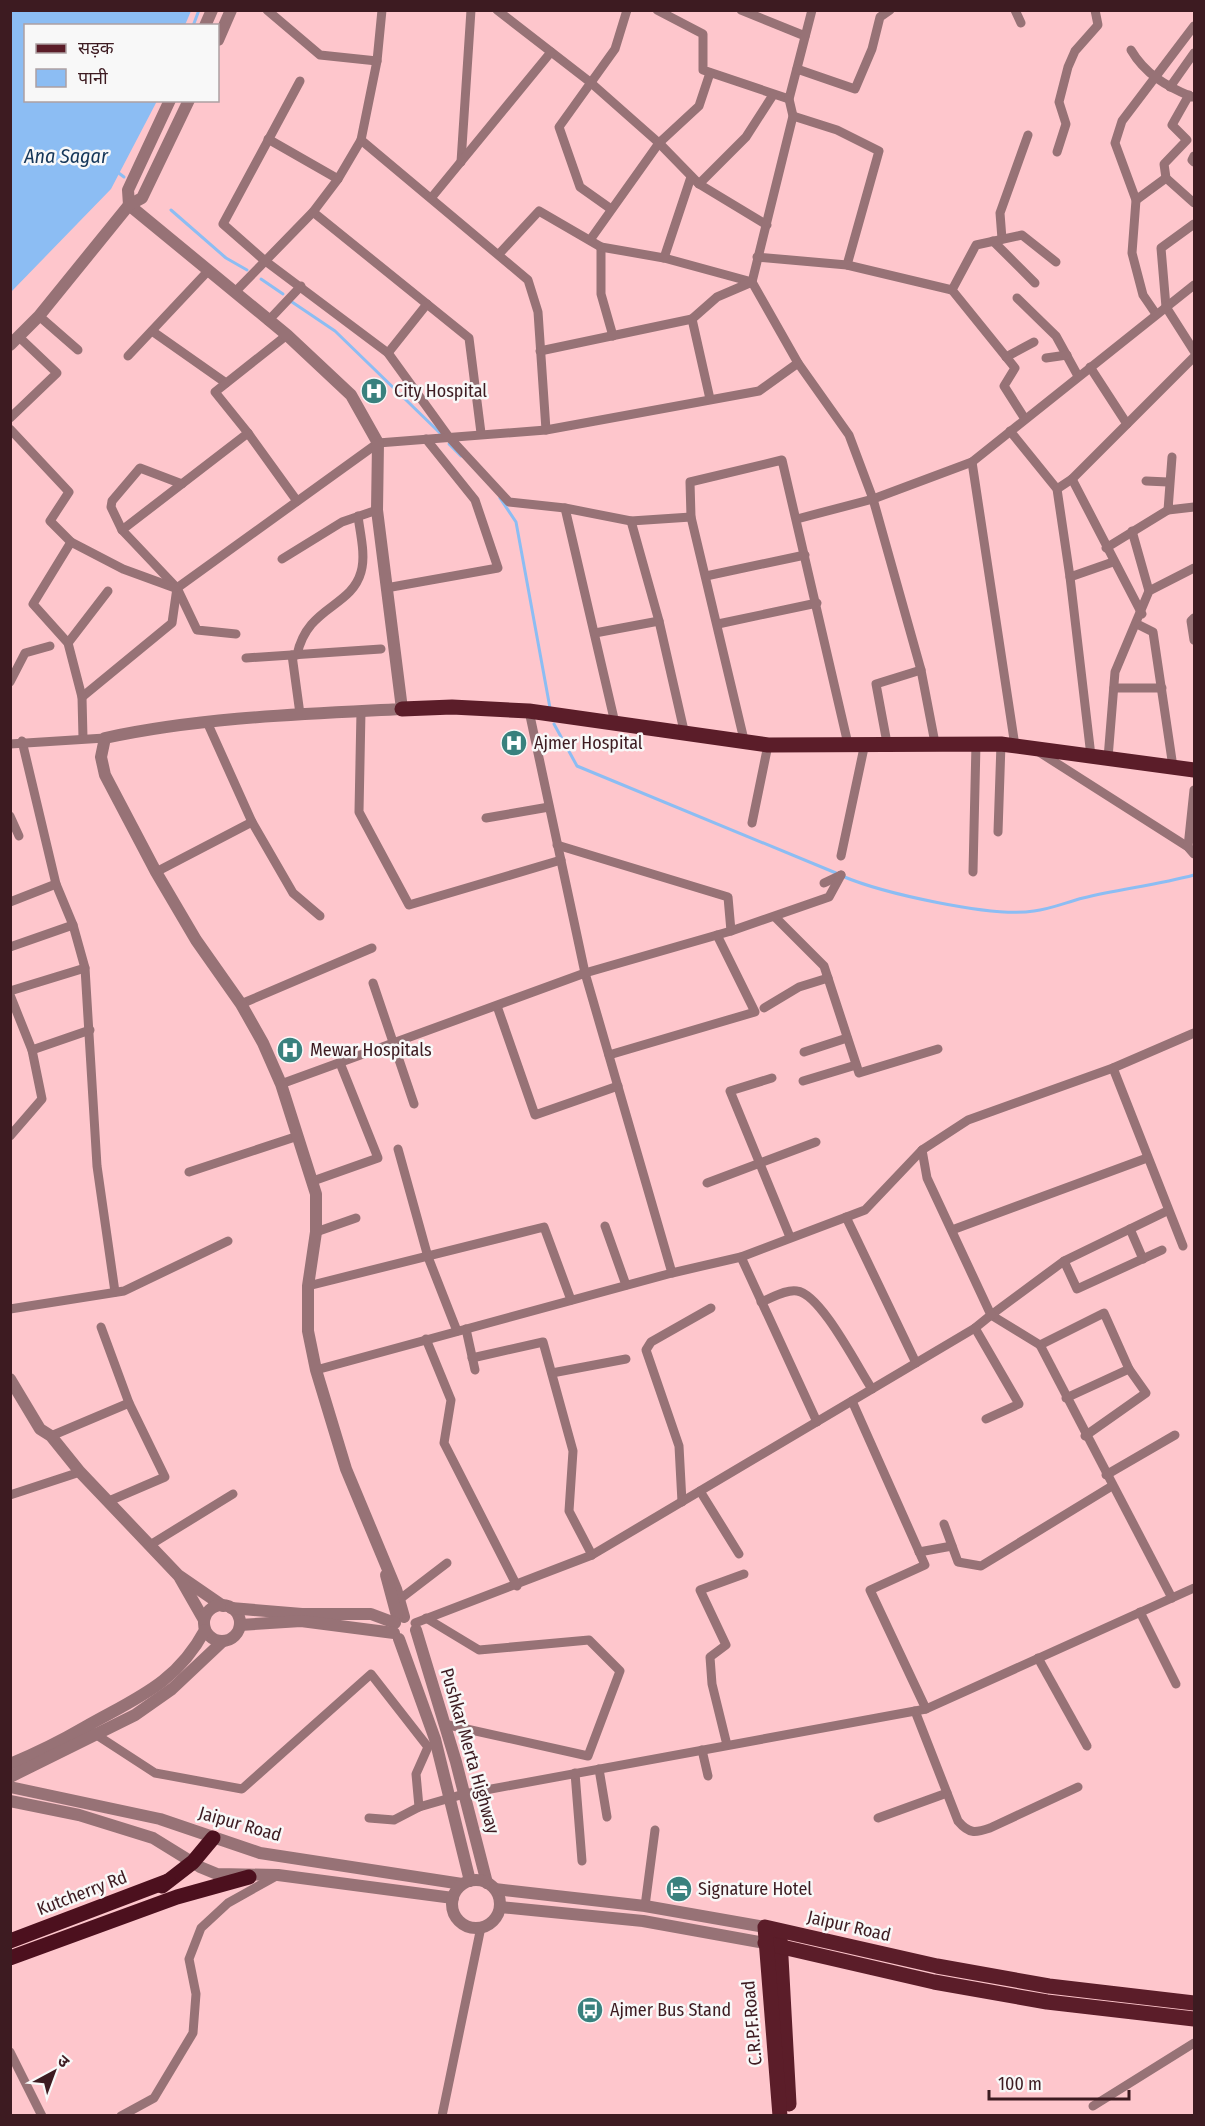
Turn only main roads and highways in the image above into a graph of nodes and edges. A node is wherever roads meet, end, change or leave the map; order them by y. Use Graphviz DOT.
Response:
graph roads {
  1 [pos="402,709"];
  2 [pos="1194,770"];
  3 [pos="213,1838"];
  4 [pos="249,1877"];
  5 [pos="168,1881"];
  6 [pos="177,1897"];
  7 [pos="143,1901"];
  8 [pos="773,1928"];
  9 [pos="10,1941"];
  10 [pos="772,1945"];
  11 [pos="10,1950"];
  12 [pos="10,1958"];
  13 [pos="1194,2003"];
  14 [pos="1184,2018"];
  15 [pos="780,2115"];
  16 [pos="790,2115"];
  1 -- 2 [label="main road"];
  3 -- 5 [label="highway"];
  4 -- 6 [label="highway"];
  5 -- 7 [label="highway"];
  5 -- 9 [label="highway, Kutcherry Rd"];
  6 -- 7 [label="highway"];
  6 -- 12 [label="highway"];
  7 -- 11 [label="highway"];
  8 -- 10 [label="main road, C.R.P.F.Road"];
  8 -- 13 [label="main road, Jaipur Road"];
  10 -- 14 [label="main road, Jaipur Road"];
  10 -- 15 [label="main road, C.R.P.F.Road"];
  10 -- 16 [label="main road, C.R.P.F.Road"];
}
